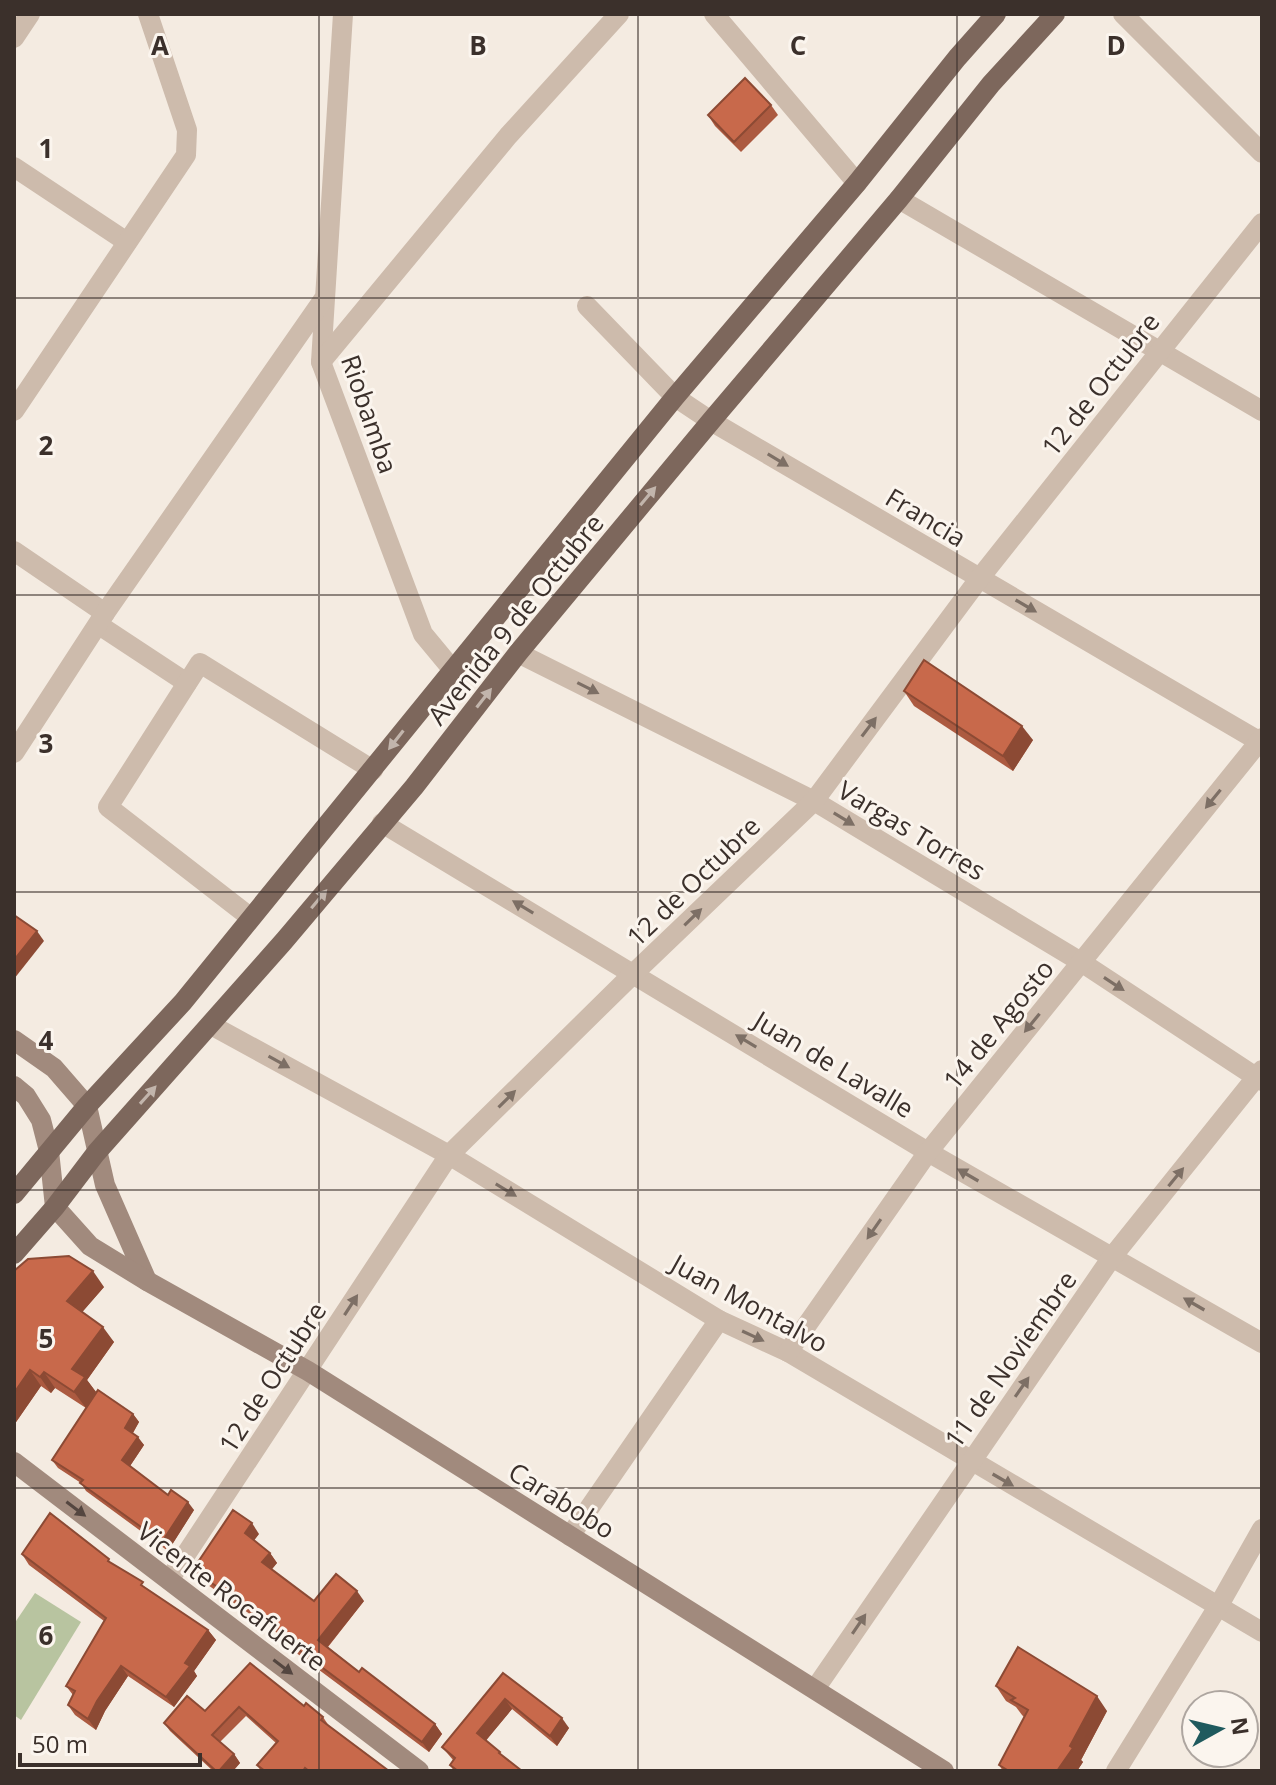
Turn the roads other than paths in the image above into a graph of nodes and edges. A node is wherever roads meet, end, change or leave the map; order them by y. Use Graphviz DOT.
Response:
graph roads {
  1 [pos="30,14"];
  2 [pos="148,14"];
  3 [pos="343,14"];
  4 [pos="619,14"];
  5 [pos="714,14"];
  6 [pos="996,14"];
  7 [pos="1055,14"];
  8 [pos="1123,14"];
  9 [pos="14,38"];
  10 [pos="1262,153"];
  11 [pos="14,167"];
  12 [pos="857,183"];
  13 [pos="899,199"];
  14 [pos="1262,223"];
  15 [pos="127,242"];
  16 [pos="324,298"];
  17 [pos="587,306"];
  18 [pos="1158,352"];
  19 [pos="321,362"];
  20 [pos="675,397"];
  21 [pos="14,411"];
  22 [pos="1262,411"];
  23 [pos="711,421"];
  24 [pos="14,551"];
  25 [pos="979,579"];
  26 [pos="102,619"];
  27 [pos="518,653"];
  28 [pos="452,669"];
  29 [pos="187,683"];
  30 [pos="1261,741"];
  31 [pos="14,753"];
  32 [pos="373,770"];
  33 [pos="814,801"];
  34 [pos="382,823"];
  35 [pos="250,917"];
  36 [pos="1081,962"];
  37 [pos="634,973"];
  38 [pos="211,1025"];
  39 [pos="14,1040"];
  40 [pos="1260,1076"];
  41 [pos="14,1086"];
  42 [pos="87,1106"];
  43 [pos="49,1151"];
  44 [pos="928,1152"];
  45 [pos="96,1153"];
  46 [pos="449,1155"];
  47 [pos="14,1194"];
  48 [pos="55,1207"];
  49 [pos="14,1254"];
  50 [pos="1112,1257"];
  51 [pos="147,1281"];
  52 [pos="719,1320"];
  53 [pos="1262,1343"];
  54 [pos="788,1352"];
  55 [pos="308,1371"];
  56 [pos="971,1461"];
  57 [pos="14,1462"];
  58 [pos="1262,1529"];
  59 [pos="570,1536"];
  60 [pos="169,1580"];
  61 [pos="1219,1605"];
  62 [pos="1262,1632"];
  63 [pos="815,1689"];
  64 [pos="419,1771"];
  65 [pos="944,1771"];
  66 [pos="1116,1771"];
  1 -- 9 [label="street"];
  2 -- 15 [label="street"];
  3 -- 16 [label="street, Riobamba"];
  4 -- 19 [label="street"];
  5 -- 12 [label="street"];
  6 -- 12 [label="main road, Avenida 9 de Octubre"];
  7 -- 13 [label="main road, Avenida 9 de Octubre"];
  8 -- 10 [label="street"];
  11 -- 15 [label="street"];
  12 -- 20 [label="main road, Avenida 9 de Octubre"];
  13 -- 18 [label="street"];
  13 -- 23 [label="main road, Avenida 9 de Octubre"];
  14 -- 18 [label="street, 12 de Octubre"];
  15 -- 21 [label="street"];
  16 -- 19 [label="street, Riobamba"];
  16 -- 26 [label="street"];
  17 -- 20 [label="street, Francia"];
  18 -- 22 [label="street"];
  18 -- 25 [label="street, 12 de Octubre"];
  19 -- 28 [label="street, Riobamba"];
  20 -- 23 [label="street, Francia"];
  20 -- 28 [label="main road, Avenida 9 de Octubre"];
  23 -- 25 [label="street, Francia, one-way"];
  27 -- 23 [label="main road, Avenida 9 de Octubre, one-way"];
  24 -- 26 [label="street"];
  25 -- 30 [label="street, Francia, one-way"];
  33 -- 25 [label="street, 12 de Octubre, one-way"];
  26 -- 29 [label="street"];
  26 -- 31 [label="street"];
  27 -- 33 [label="street, Vargas Torres, one-way"];
  34 -- 27 [label="main road, Avenida 9 de Octubre, one-way"];
  28 -- 32 [label="main road, Avenida 9 de Octubre, one-way"];
  29 -- 32 [label="street"];
  29 -- 35 [label="street"];
  30 -- 36 [label="street, 14 de Agosto, one-way"];
  32 -- 35 [label="main road, Avenida 9 de Octubre"];
  33 -- 36 [label="street, Vargas Torres, one-way"];
  37 -- 33 [label="street, 12 de Octubre, one-way"];
  37 -- 34 [label="street, Juan de Lavalle, one-way"];
  38 -- 34 [label="main road, Avenida 9 de Octubre, one-way"];
  35 -- 42 [label="main road, Avenida 9 de Octubre"];
  36 -- 40 [label="street, Vargas Torres, one-way"];
  36 -- 44 [label="street, 14 de Agosto, one-way"];
  44 -- 37 [label="street, Juan de Lavalle, one-way"];
  46 -- 37 [label="street, 12 de Octubre, one-way"];
  45 -- 38 [label="main road, Avenida 9 de Octubre, one-way"];
  38 -- 46 [label="street, Juan Montalvo, one-way"];
  39 -- 42 [label="main road"];
  50 -- 40 [label="street, 11 de Noviembre, one-way"];
  41 -- 43 [label="main road"];
  42 -- 43 [label="main road, Avenida 9 de Octubre"];
  42 -- 45 [label="main road"];
  43 -- 47 [label="main road, Avenida 9 de Octubre"];
  43 -- 48 [label="main road"];
  50 -- 44 [label="street, Juan de Lavalle, one-way"];
  44 -- 54 [label="street, 14 de Agosto, one-way"];
  45 -- 48 [label="main road, Avenida 9 de Octubre"];
  45 -- 51 [label="main road"];
  46 -- 52 [label="street, Juan Montalvo, one-way"];
  55 -- 46 [label="street, 12 de Octubre, one-way"];
  48 -- 49 [label="main road, Avenida 9 de Octubre"];
  48 -- 51 [label="main road, Carabobo"];
  53 -- 50 [label="street, Juan de Lavalle, one-way"];
  56 -- 50 [label="street, 11 de Noviembre, one-way"];
  51 -- 55 [label="main road, Carabobo"];
  52 -- 54 [label="street, Juan Montalvo, one-way"];
  52 -- 59 [label="street"];
  54 -- 56 [label="street, Juan Montalvo"];
  55 -- 59 [label="main road, Carabobo"];
  55 -- 60 [label="street, 12 de Octubre"];
  56 -- 61 [label="street, Juan Montalvo, one-way"];
  63 -- 56 [label="street, 11 de Noviembre, one-way"];
  57 -- 60 [label="main road, Vicente Rocafuerte, one-way"];
  58 -- 61 [label="street"];
  59 -- 63 [label="main road, Carabobo"];
  60 -- 64 [label="main road, Vicente Rocafuerte, one-way"];
  61 -- 62 [label="street, Juan Montalvo"];
  61 -- 66 [label="street"];
  63 -- 65 [label="main road, Carabobo"];
}
